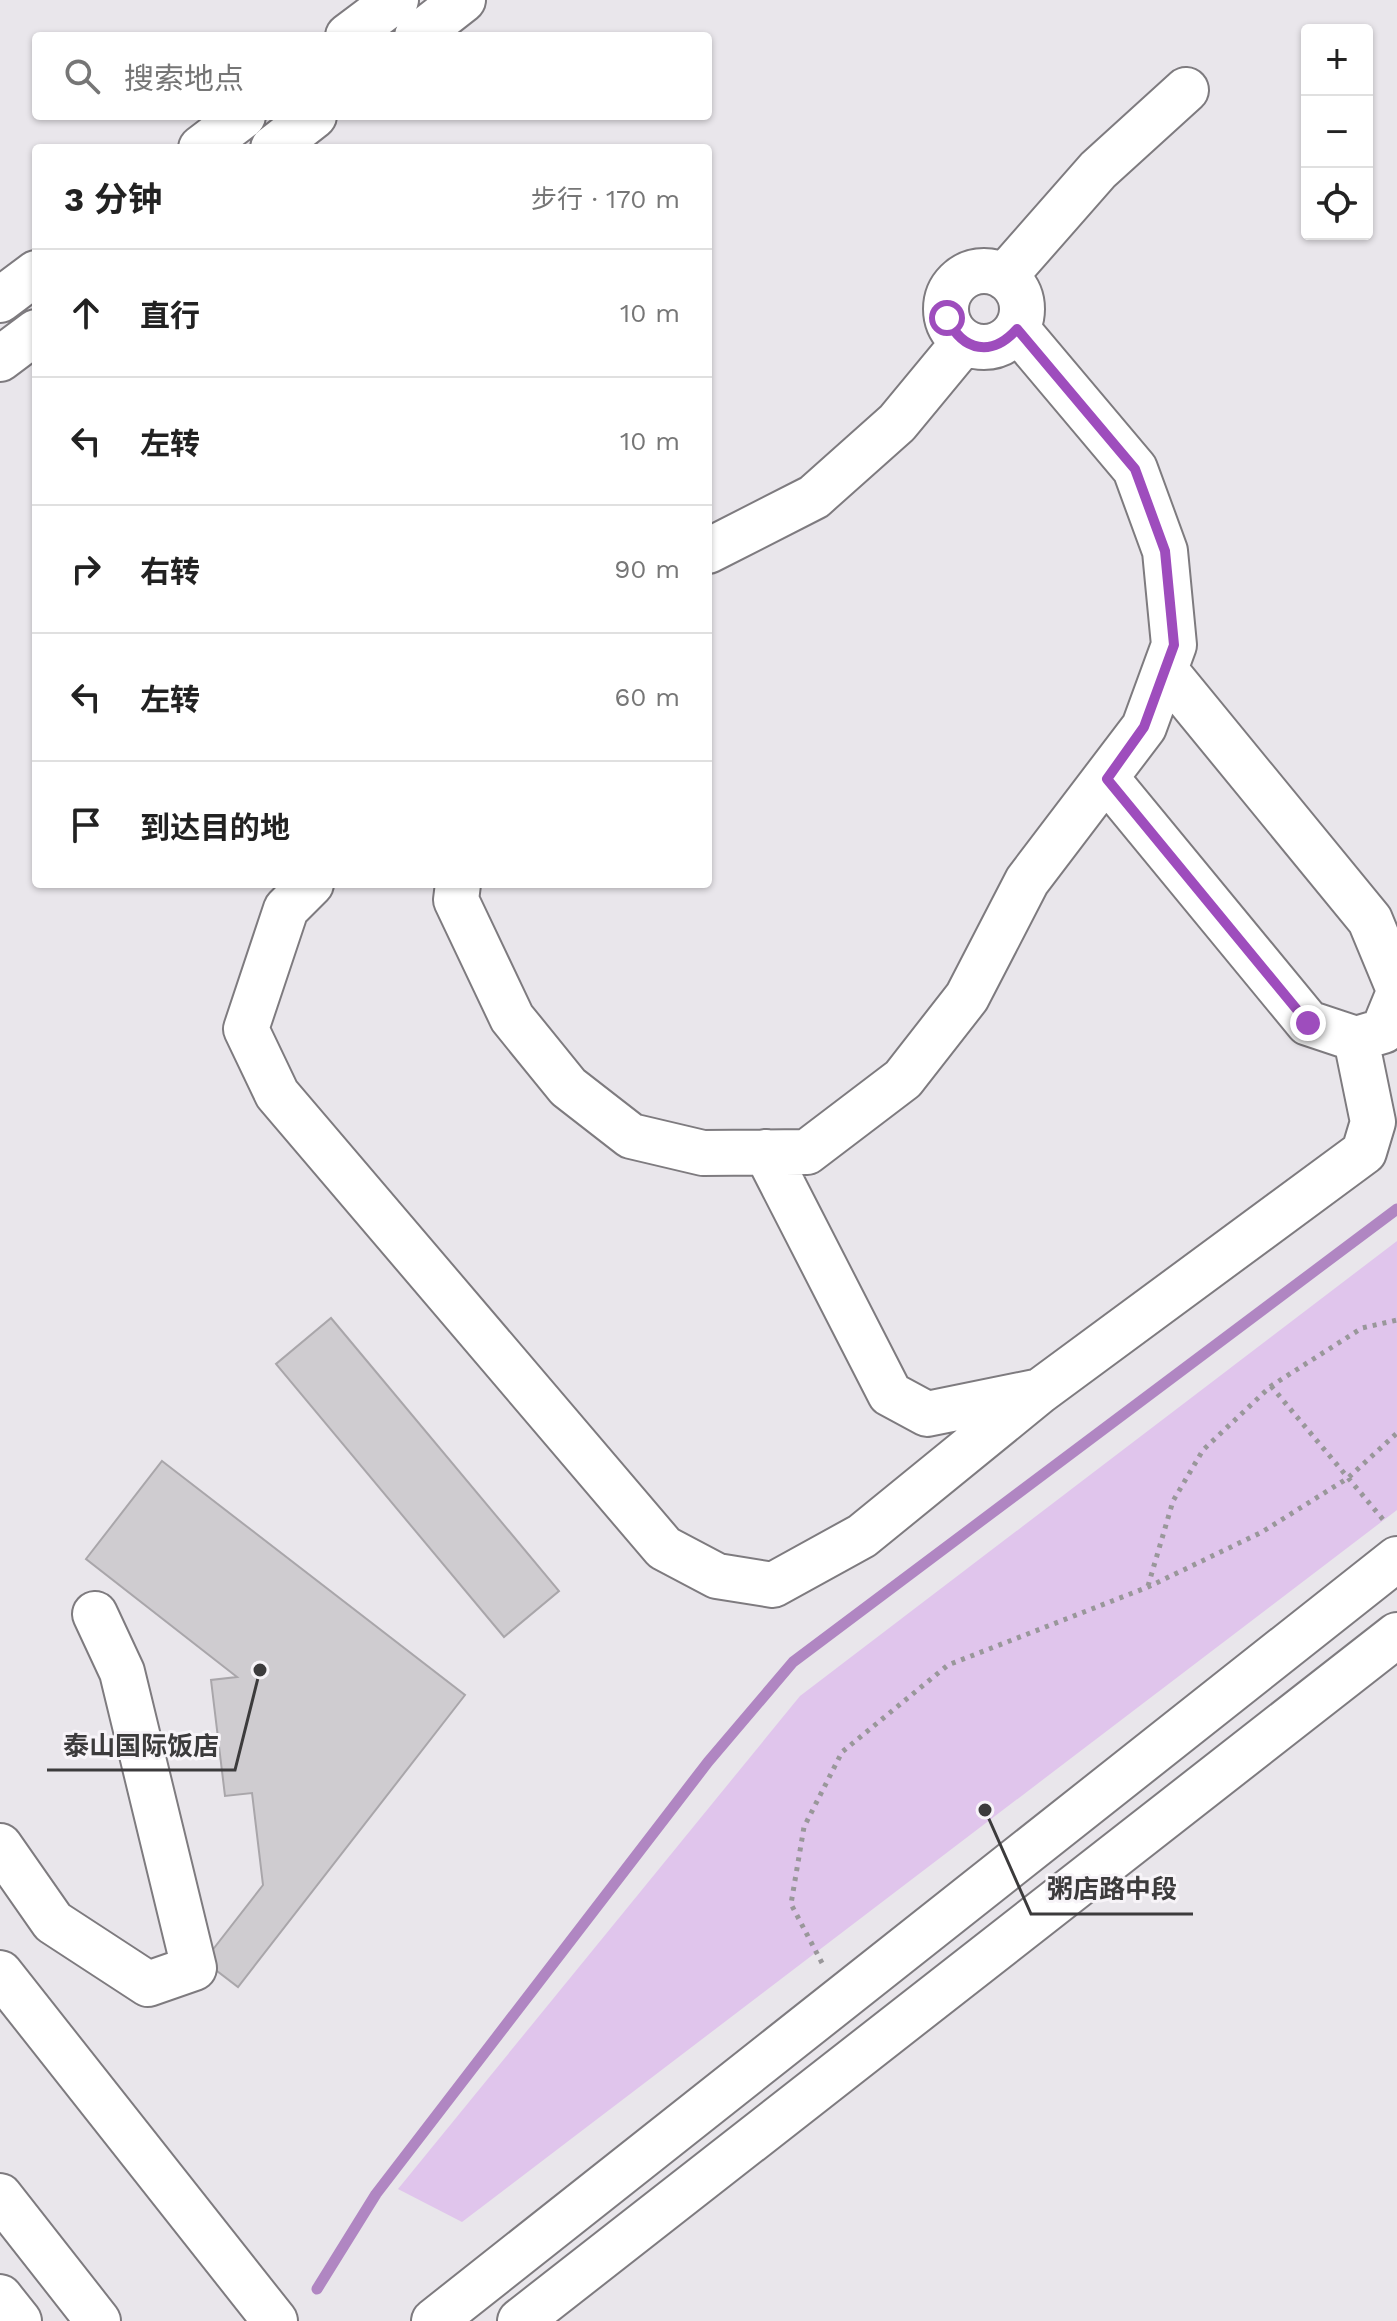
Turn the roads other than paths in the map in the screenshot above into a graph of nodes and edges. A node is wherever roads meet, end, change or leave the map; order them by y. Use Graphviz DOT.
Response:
graph roads {
  1 [pos="396,0"];
  2 [pos="463,0"];
  3 [pos="353,32"];
  4 [pos="422,32"];
  5 [pos="1186,90"];
  6 [pos="309,120"];
  7 [pos="278,144"];
  8 [pos="32,276"];
  9 [pos="1004,277"];
  10 [pos="0,300"];
  11 [pos="1017,329"];
  12 [pos="32,335"];
  13 [pos="964,342"];
  14 [pos="0,359"];
  15 [pos="712,549"];
  16 [pos="1165,670"];
  17 [pos="1107,779"];
  18 [pos="307,888"];
  19 [pos="458,888"];
  20 [pos="1397,985"];
  21 [pos="1397,997"];
  22 [pos="1356,1039"];
  23 [pos="766,1152"];
  24 [pos="1040,1391"];
  25 [pos="1392,1542"];
  26 [pos="95,1614"];
  27 [pos="1397,1635"];
  28 [pos="0,1846"];
  29 [pos="0,1973"];
  30 [pos="0,2196"];
  31 [pos="0,2297"];
  32 [pos="19,2321"];
  33 [pos="98,2321"];
  34 [pos="275,2321"];
  35 [pos="434,2321"];
  36 [pos="520,2321"];
  1 -- 3 [label="street"];
  2 -- 4 [label="street"];
  5 -- 9 [label="street"];
  6 -- 7 [label="street"];
  8 -- 10 [label="street"];
  9 -- 11 [label="street"];
  9 -- 13 [label="street"];
  11 -- 13 [label="street"];
  11 -- 16 [label="street"];
  12 -- 14 [label="street"];
  13 -- 15 [label="street"];
  16 -- 17 [label="street"];
  16 -- 20 [label="street"];
  17 -- 22 [label="street"];
  17 -- 23 [label="street"];
  18 -- 24 [label="street"];
  19 -- 23 [label="street"];
  21 -- 22 [label="street"];
  22 -- 24 [label="street"];
  23 -- 24 [label="street"];
  25 -- 35 [label="street"];
  26 -- 28 [label="street"];
  27 -- 36 [label="street"];
  29 -- 34 [label="street"];
  30 -- 33 [label="street"];
  31 -- 32 [label="street"];
}
